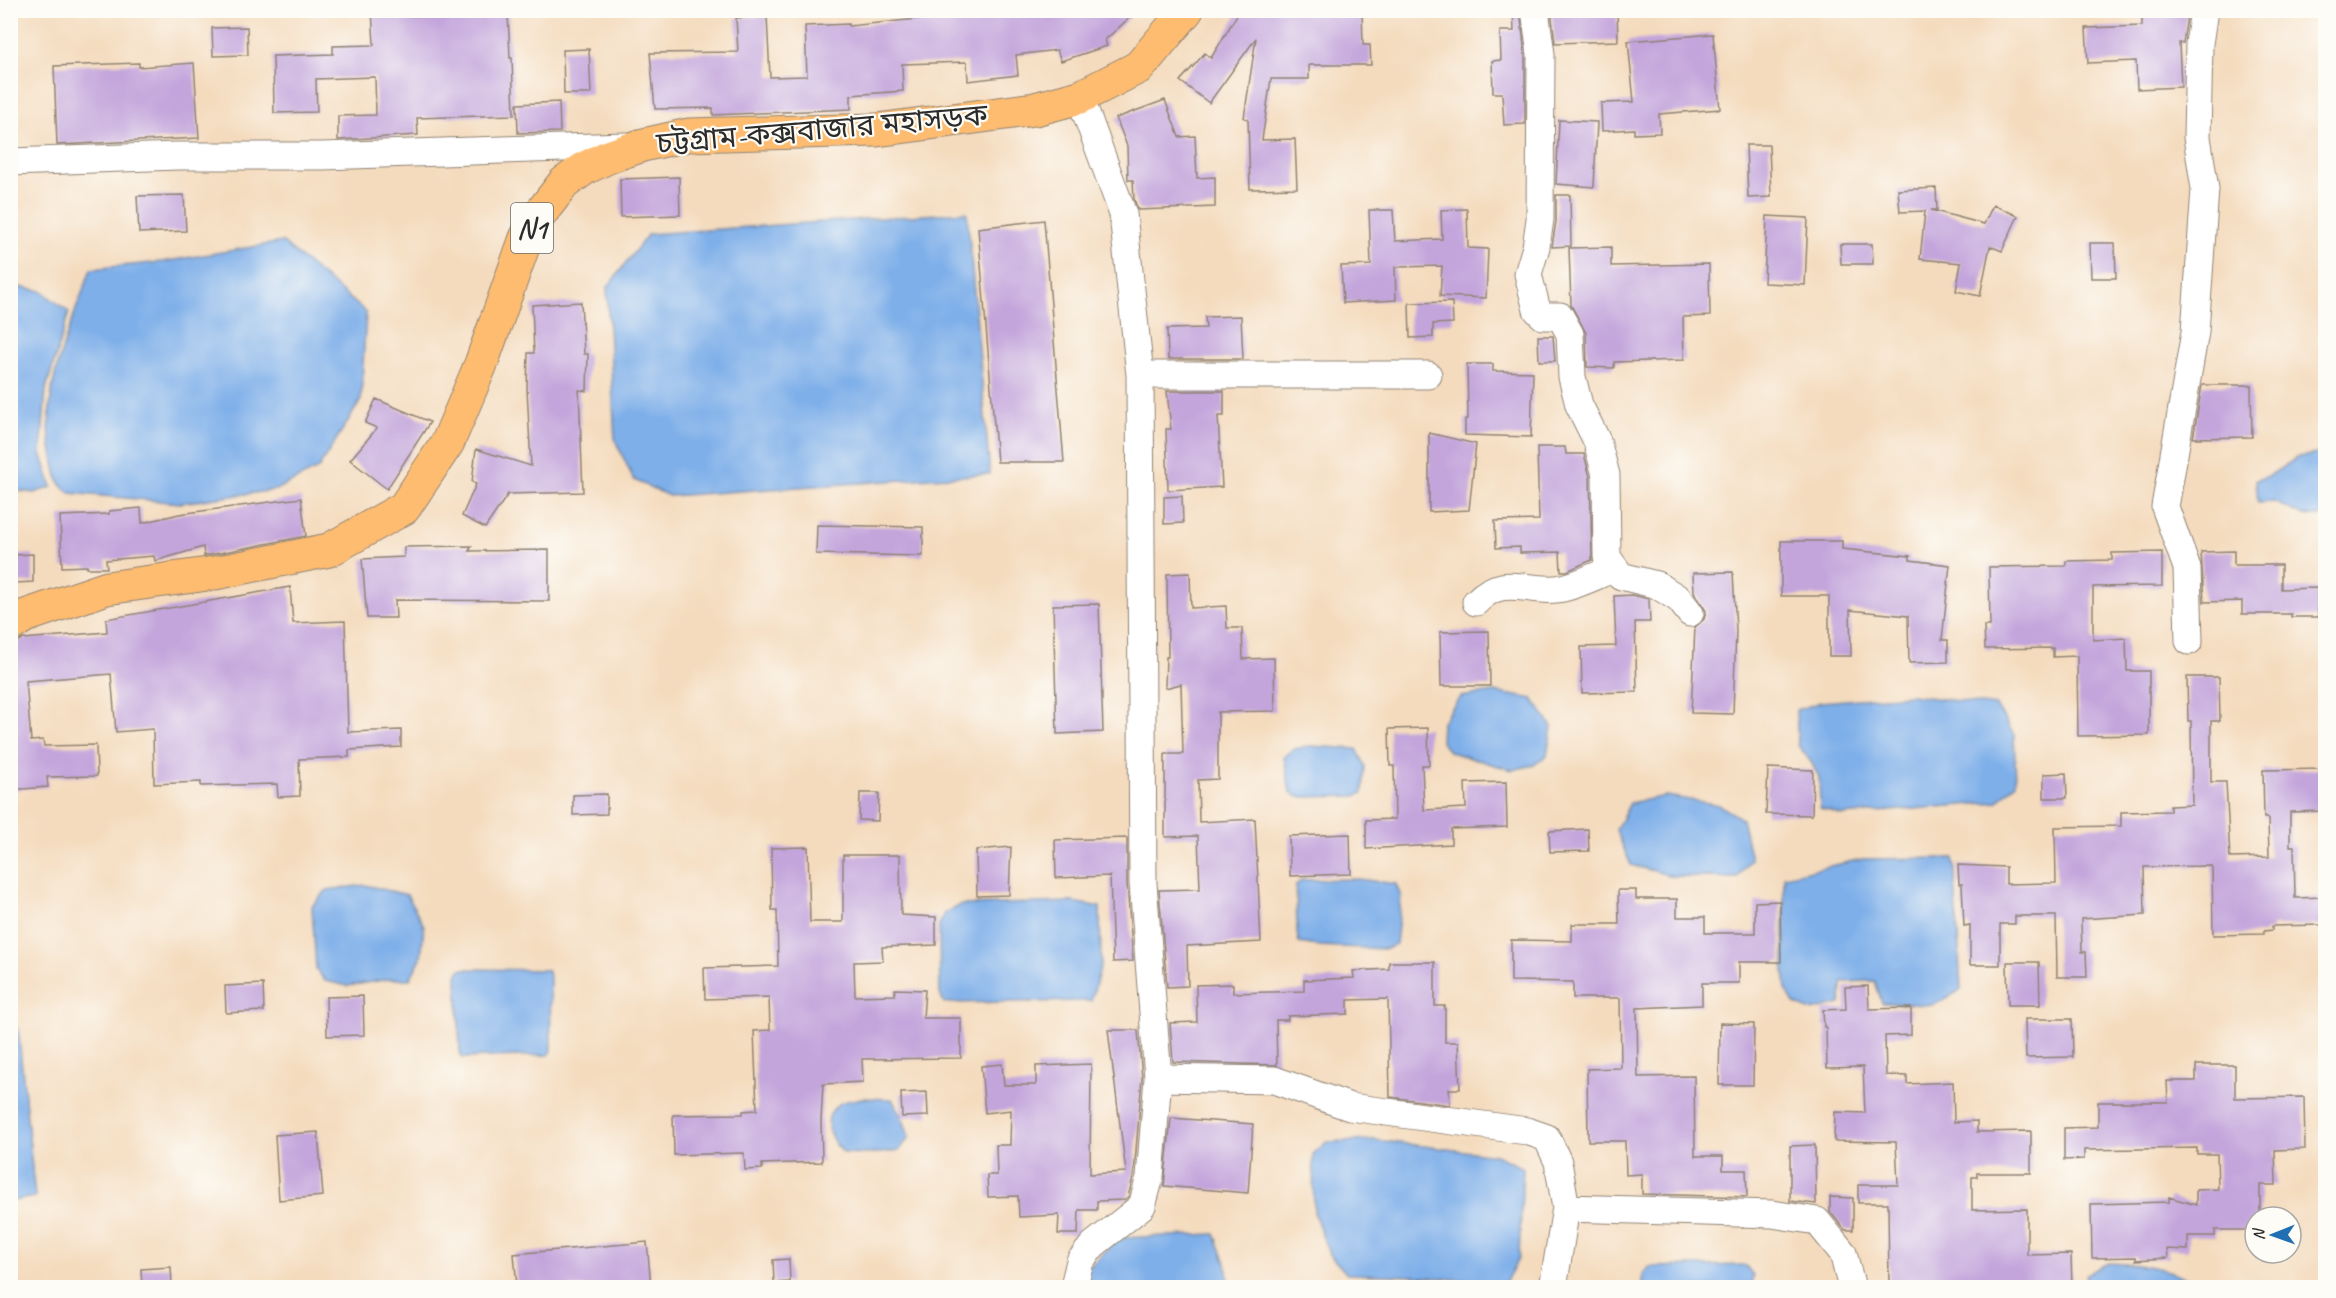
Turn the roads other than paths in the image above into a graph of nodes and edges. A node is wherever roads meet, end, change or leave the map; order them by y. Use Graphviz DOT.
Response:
graph roads {
  1 [pos="1187,10"];
  2 [pos="1534,10"];
  3 [pos="2204,10"];
  4 [pos="1080,97"];
  5 [pos="643,145"];
  6 [pos="10,162"];
  7 [pos="1140,375"];
  8 [pos="1428,375"];
  9 [pos="1615,568"];
  10 [pos="1476,602"];
  11 [pos="1690,613"];
  12 [pos="10,625"];
  13 [pos="2189,641"];
  14 [pos="1158,1078"];
  15 [pos="1566,1208"];
  16 [pos="1075,1282"];
  17 [pos="1553,1287"];
  18 [pos="1852,1287"];
  1 -- 4 [label="highway, চট্টগ্রাম-কক্সবাজার মহাসড়ক / N1"];
  2 -- 9 [label="street"];
  3 -- 13 [label="street"];
  4 -- 5 [label="highway, চট্টগ্রাম-কক্সবাজার মহাসড়ক / N1"];
  4 -- 7 [label="street"];
  5 -- 6 [label="street"];
  5 -- 12 [label="highway, চট্টগ্রাম-কক্সবাজার মহাসড়ক / N1"];
  7 -- 8 [label="street"];
  7 -- 14 [label="street"];
  9 -- 10 [label="street"];
  9 -- 11 [label="street"];
  14 -- 15 [label="street"];
  14 -- 16 [label="street"];
  15 -- 17 [label="street"];
  15 -- 18 [label="street"];
}
